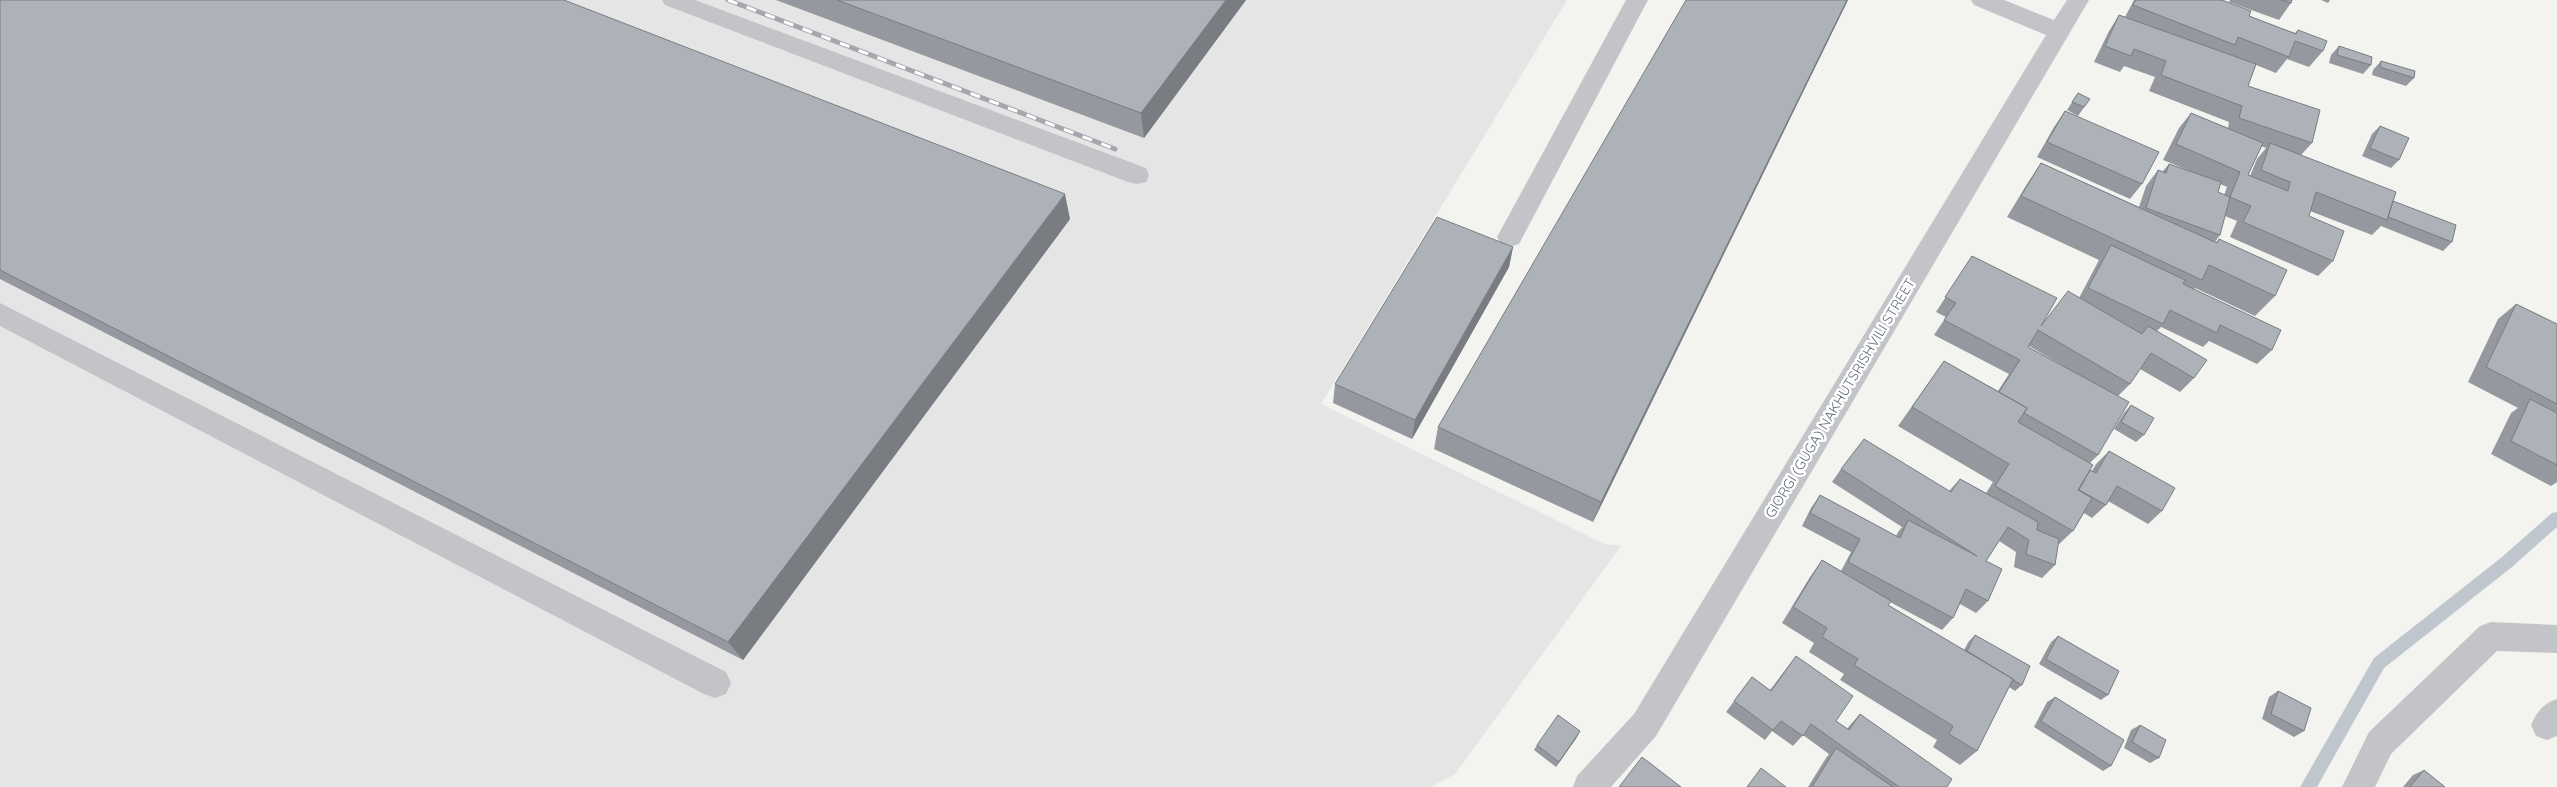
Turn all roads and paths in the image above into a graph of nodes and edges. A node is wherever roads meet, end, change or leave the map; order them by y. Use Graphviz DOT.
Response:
graph roads {
  1 [pos="673,0"];
  2 [pos="1637,0"];
  3 [pos="1982,0"];
  4 [pos="2078,0"];
  5 [pos="2059,31"];
  6 [pos="1137,175"];
  7 [pos="1510,237"];
  8 [pos="0,314"];
  9 [pos="2557,638"];
  10 [pos="715,683"];
  11 [pos="1589,787"];
  12 [pos="2358,787"];
  1 -- 6 [label="street"];
  2 -- 7 [label="street"];
  3 -- 5 [label="street"];
  4 -- 5 [label="street, GIORGI (GUGA) NAKHUTSRISHVILI STREET"];
  5 -- 11 [label="street, GIORGI (GUGA) NAKHUTSRISHVILI STREET"];
  8 -- 10 [label="street"];
  9 -- 12 [label="street"];
}
